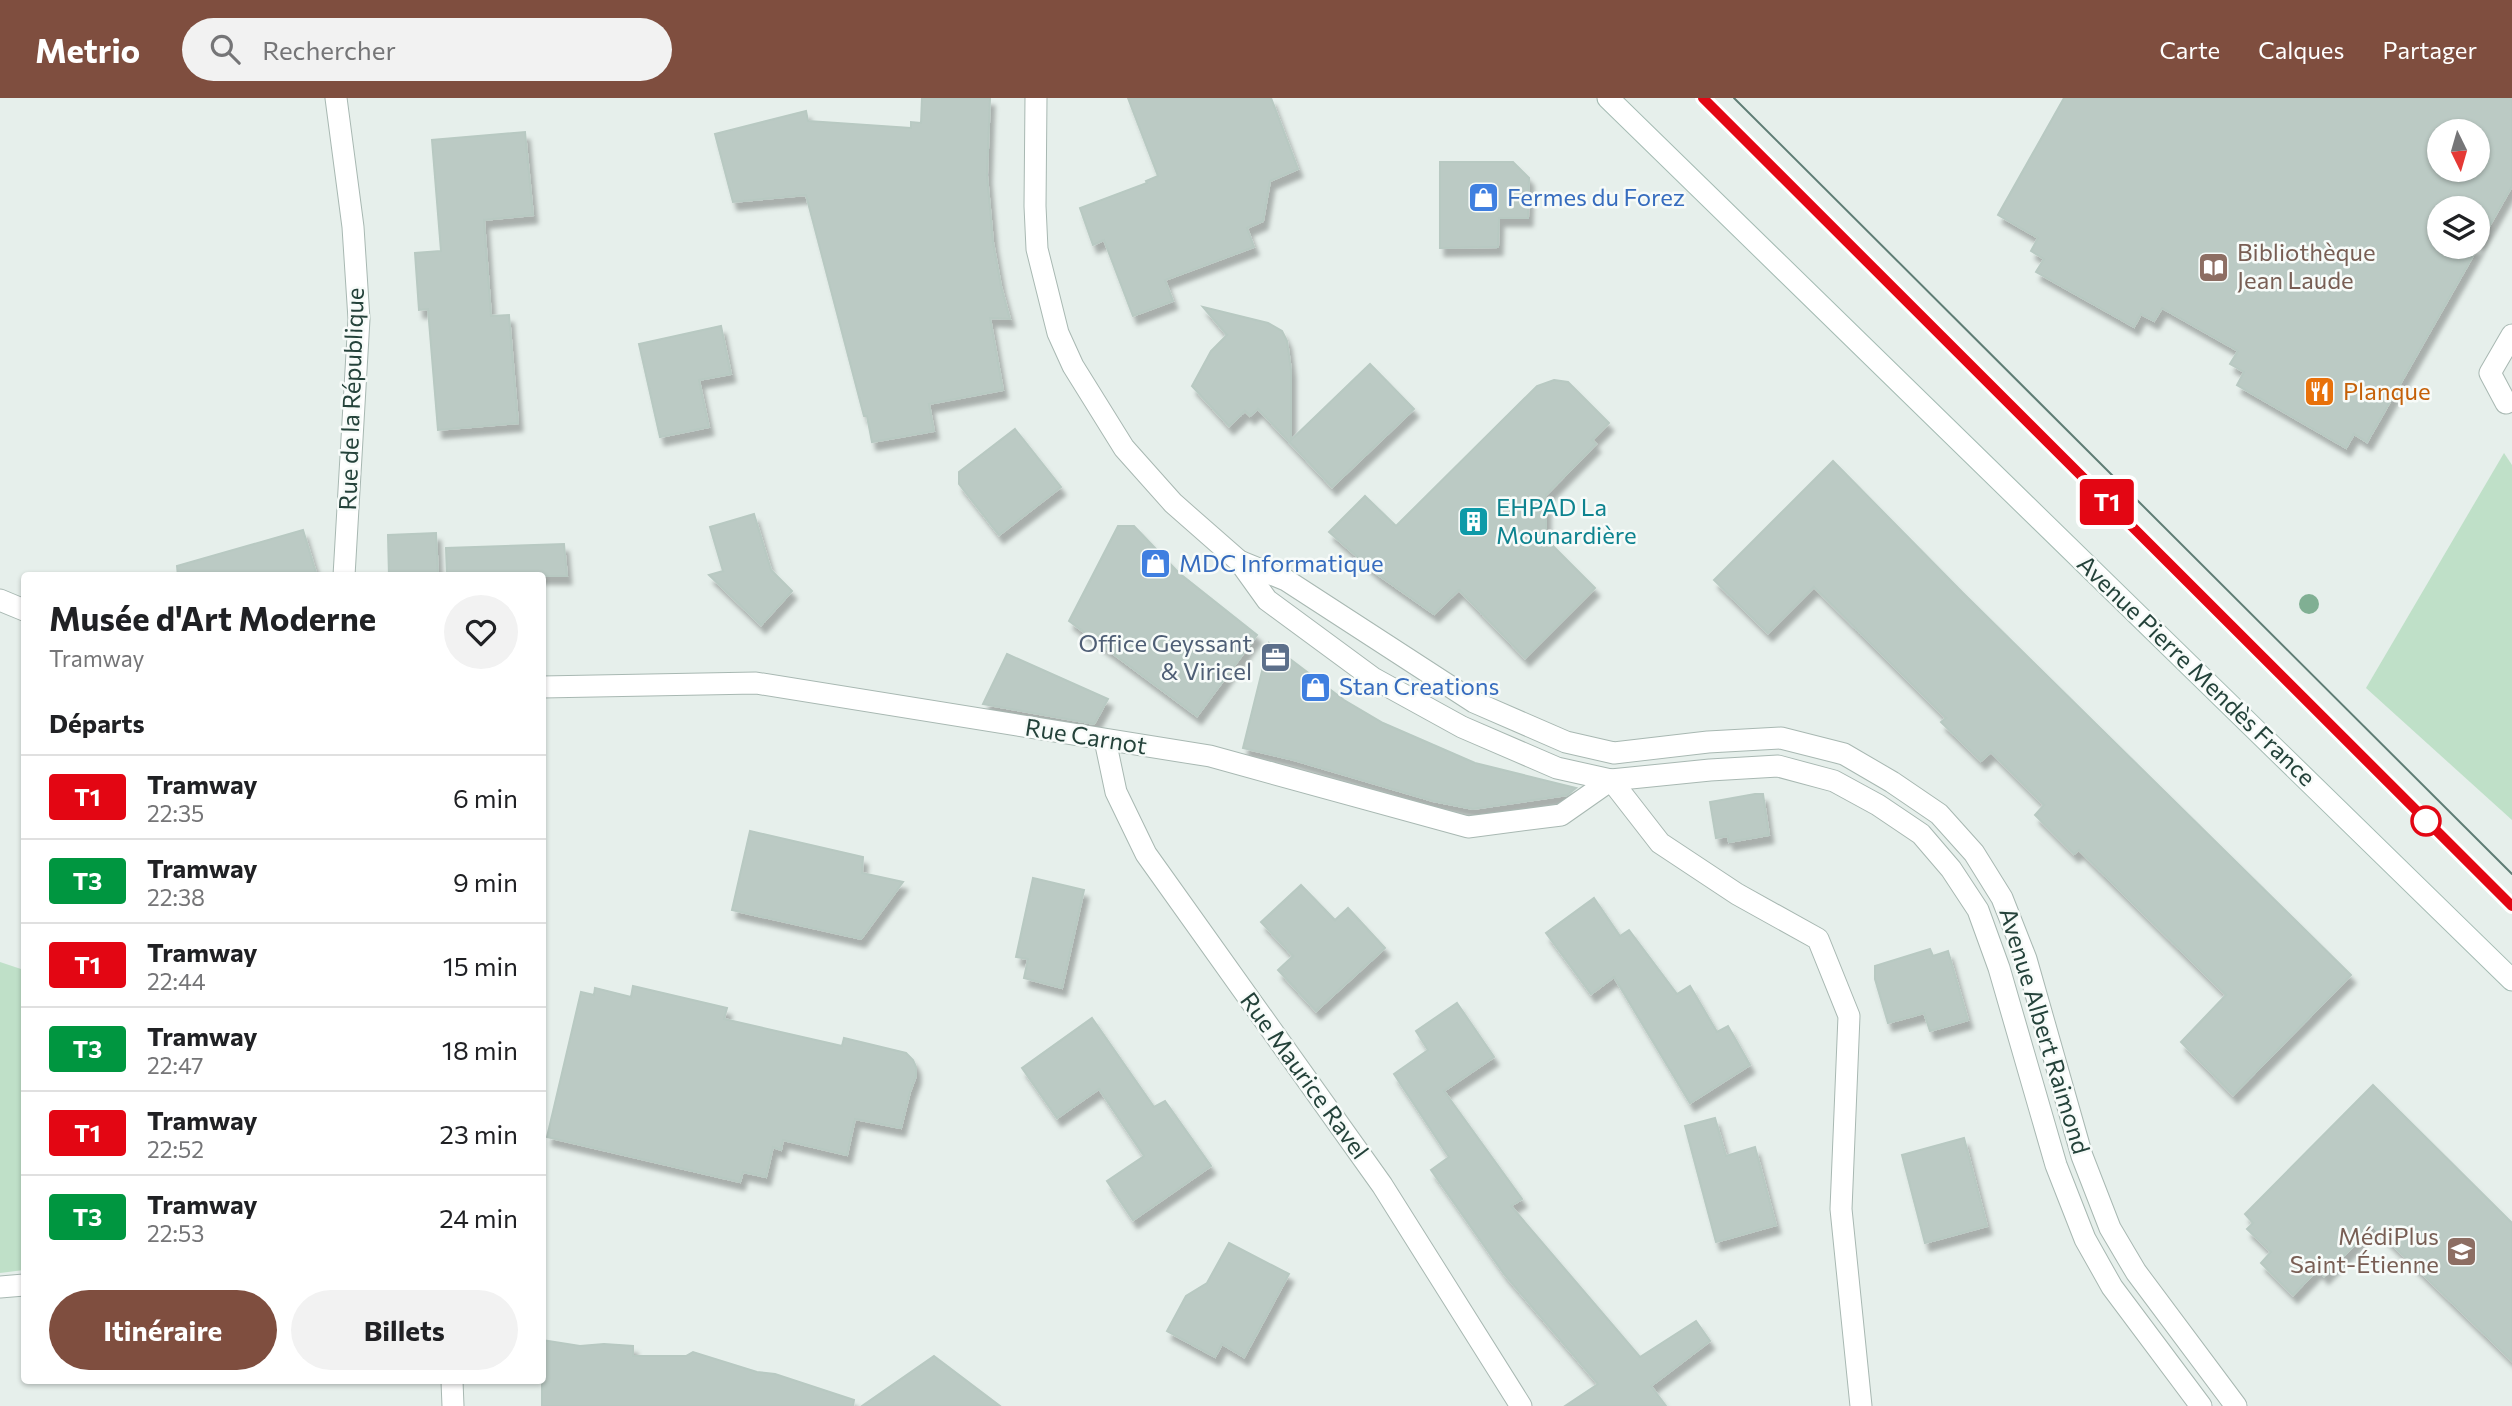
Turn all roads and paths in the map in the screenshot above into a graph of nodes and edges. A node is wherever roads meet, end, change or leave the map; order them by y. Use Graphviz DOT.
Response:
graph roads {
  1 [pos="336,98"];
  2 [pos="1035,98"];
  3 [pos="1608,98"];
  4 [pos="2512,335"];
  5 [pos="2506,403"];
  6 [pos="1239,561"];
  7 [pos="344,572"];
  8 [pos="0,600"];
  9 [pos="21,609"];
  10 [pos="546,687"];
  11 [pos="1105,740"];
  12 [pos="1611,780"];
  13 [pos="2512,980"];
  14 [pos="21,1285"];
  15 [pos="0,1287"];
  16 [pos="452,1384"];
  17 [pos="453,1406"];
  18 [pos="1521,1406"];
  19 [pos="1861,1406"];
  20 [pos="2201,1406"];
  21 [pos="2236,1406"];
  1 -- 7 [label="street, Rue de la République"];
  2 -- 6 [label="street, Avenue Albert Raimond"];
  3 -- 13 [label="street, Avenue Pierre Mendès France"];
  4 -- 5 [label="street"];
  6 -- 12 [label="street, Avenue Albert Raimond"];
  6 -- 21 [label="street, Avenue Albert Raimond"];
  8 -- 9 [label="street"];
  10 -- 11 [label="street, Rue Carnot"];
  11 -- 12 [label="street, Rue Carnot"];
  11 -- 18 [label="street, Rue Maurice Ravel"];
  12 -- 19 [label="street"];
  12 -- 20 [label="street, Avenue Albert Raimond"];
  14 -- 15 [label="street"];
  16 -- 17 [label="street"];
}
